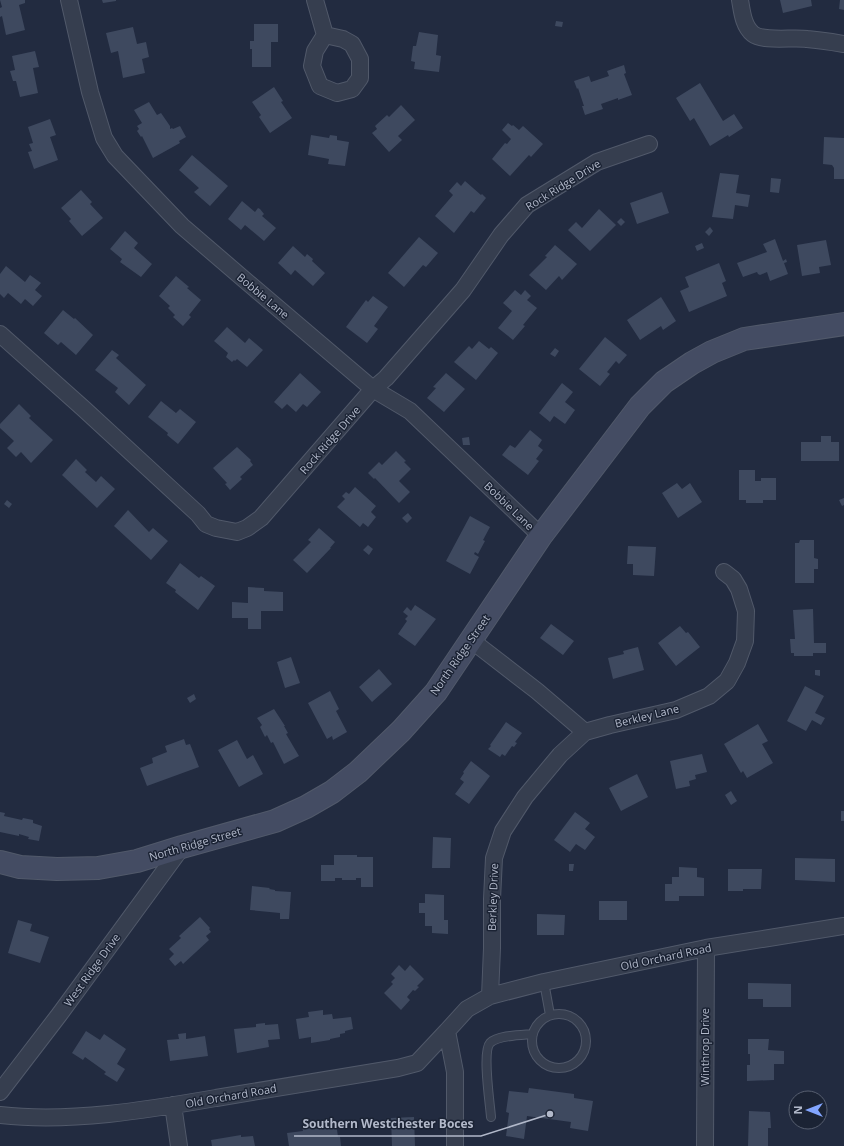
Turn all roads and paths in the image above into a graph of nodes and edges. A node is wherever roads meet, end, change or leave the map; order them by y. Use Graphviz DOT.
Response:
graph roads {
  1 [pos="69,0"];
  2 [pos="316,0"];
  3 [pos="740,0"];
  4 [pos="325,35"];
  5 [pos="844,44"];
  6 [pos="649,144"];
  7 [pos="844,324"];
  8 [pos="0,334"];
  9 [pos="373,389"];
  10 [pos="541,536"];
  11 [pos="724,572"];
  12 [pos="471,640"];
  13 [pos="585,732"];
  14 [pos="182,847"];
  15 [pos="0,862"];
  16 [pos="844,926"];
  17 [pos="706,948"];
  18 [pos="544,982"];
  19 [pos="490,996"];
  20 [pos="550,1015"];
  21 [pos="447,1031"];
  22 [pos="533,1034"];
  23 [pos="0,1092"];
  24 [pos="173,1106"];
  25 [pos="0,1115"];
  26 [pos="491,1117"];
  27 [pos="179,1146"];
  28 [pos="455,1146"];
  29 [pos="705,1146"];
  1 -- 9 [label="street, Bobbie Lane"];
  2 -- 4 [label="street"];
  3 -- 5 [label="street"];
  6 -- 9 [label="street, Rock Ridge Drive"];
  7 -- 10 [label="street, North Ridge Street"];
  8 -- 9 [label="street, Rock Ridge Drive"];
  9 -- 10 [label="street, Bobbie Lane"];
  10 -- 12 [label="street, North Ridge Street"];
  11 -- 13 [label="street, Berkley Lane"];
  12 -- 13 [label="street"];
  12 -- 14 [label="street, North Ridge Street"];
  13 -- 19 [label="street, Berkley Drive"];
  14 -- 15 [label="street, North Ridge Street"];
  14 -- 23 [label="street, West Ridge Drive"];
  16 -- 17 [label="street, Old Orchard Road"];
  17 -- 18 [label="street, Old Orchard Road"];
  17 -- 29 [label="street, Winthrop Drive"];
  18 -- 19 [label="street, Old Orchard Road"];
  18 -- 20 [label="lane"];
  19 -- 21 [label="street"];
  20 -- 22 [label="lane"];
  20 -- 22 [label="lane"];
  21 -- 24 [label="street, Old Orchard Road"];
  21 -- 28 [label="street"];
  22 -- 26 [label="lane"];
  24 -- 25 [label="street, Old Orchard Road"];
  24 -- 27 [label="street"];
}
